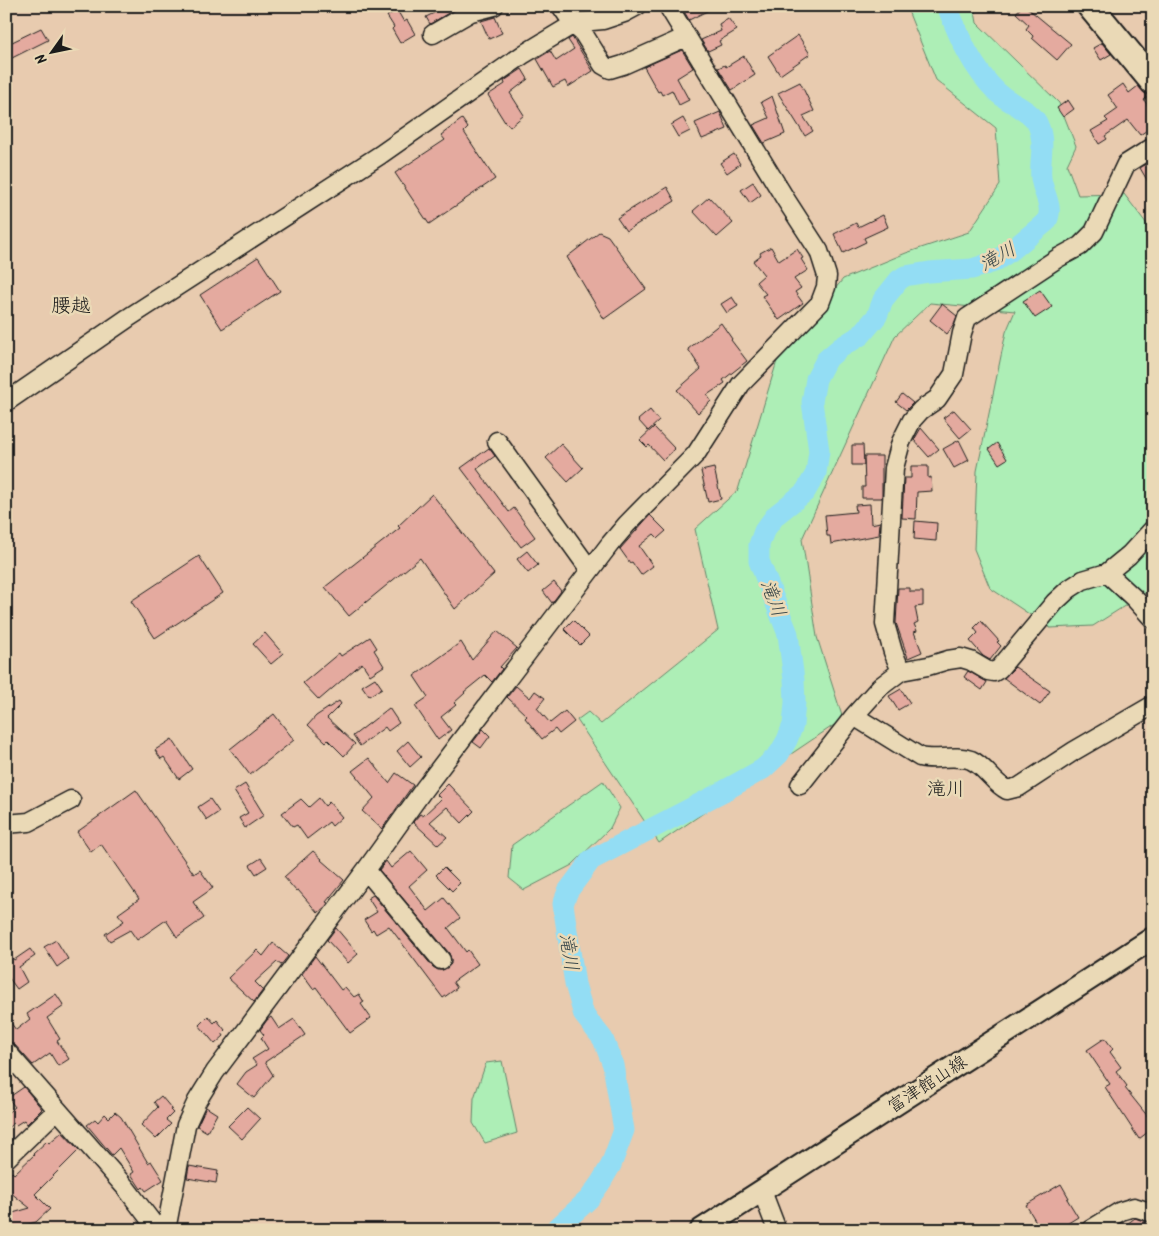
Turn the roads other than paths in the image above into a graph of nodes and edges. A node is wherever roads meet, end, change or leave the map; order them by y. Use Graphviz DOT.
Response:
graph roads {
  1 [pos="494,6"];
  2 [pos="561,6"];
  3 [pos="637,6"];
  4 [pos="668,6"];
  5 [pos="1090,6"];
  6 [pos="475,9"];
  7 [pos="574,24"];
  8 [pos="433,34"];
  9 [pos="686,37"];
  10 [pos="1153,82"];
  11 [pos="1153,147"];
  12 [pos="6,402"];
  13 [pos="497,442"];
  14 [pos="1153,529"];
  15 [pos="590,570"];
  16 [pos="1107,573"];
  17 [pos="1153,619"];
  18 [pos="901,671"];
  19 [pos="1153,705"];
  20 [pos="854,716"];
  21 [pos="800,785"];
  22 [pos="71,800"];
  23 [pos="6,824"];
  24 [pos="366,870"];
  25 [pos="1153,938"];
  26 [pos="441,960"];
  27 [pos="6,1051"];
  28 [pos="57,1110"];
  29 [pos="6,1159"];
  30 [pos="762,1191"];
  31 [pos="1153,1213"];
  32 [pos="158,1230"];
  33 [pos="166,1230"];
  34 [pos="701,1230"];
  35 [pos="777,1230"];
  36 [pos="1090,1230"];
  1 -- 6 [label="street"];
  2 -- 7 [label="street"];
  3 -- 7 [label="street"];
  4 -- 9 [label="street"];
  5 -- 10 [label="highway"];
  6 -- 8 [label="street"];
  7 -- 9 [label="street"];
  7 -- 12 [label="street"];
  9 -- 15 [label="street"];
  11 -- 18 [label="street"];
  13 -- 15 [label="street"];
  14 -- 16 [label="street"];
  15 -- 24 [label="street"];
  16 -- 17 [label="street"];
  16 -- 18 [label="street"];
  18 -- 20 [label="street"];
  19 -- 20 [label="street"];
  20 -- 21 [label="street"];
  22 -- 23 [label="street"];
  24 -- 26 [label="street"];
  24 -- 33 [label="street"];
  25 -- 30 [label="main road, 富津館山線"];
  27 -- 28 [label="street"];
  28 -- 29 [label="street"];
  28 -- 32 [label="street"];
  30 -- 34 [label="main road, 富津館山線"];
  30 -- 35 [label="street"];
  31 -- 36 [label="street"];
}
